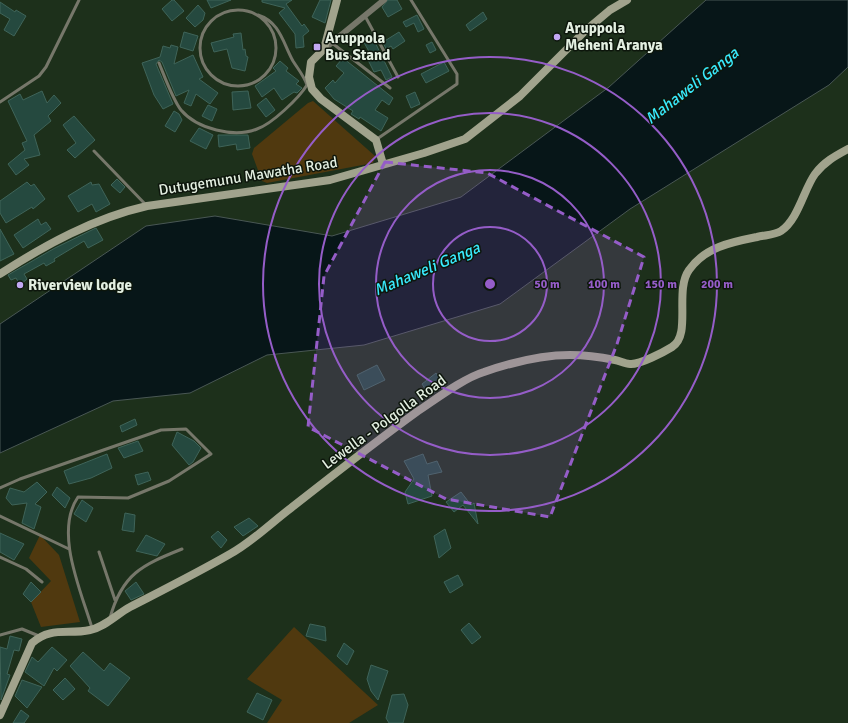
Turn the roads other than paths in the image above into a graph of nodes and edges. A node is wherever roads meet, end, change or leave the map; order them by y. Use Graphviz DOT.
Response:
graph roads {
  1 [pos="79,0"];
  2 [pos="337,0"];
  3 [pos="384,0"];
  4 [pos="411,0"];
  5 [pos="627,0"];
  6 [pos="256,14"];
  7 [pos="365,16"];
  8 [pos="332,43"];
  9 [pos="324,49"];
  10 [pos="159,63"];
  11 [pos="398,77"];
  12 [pos="309,87"];
  13 [pos="390,88"];
  14 [pos="0,102"];
  15 [pos="376,140"];
  16 [pos="848,149"];
  17 [pos="94,151"];
  18 [pos="383,164"];
  19 [pos="147,206"];
  20 [pos="0,274"];
  21 [pos="0,488"];
  22 [pos="0,516"];
  23 [pos="69,549"];
  24 [pos="182,549"];
  25 [pos="99,552"];
  26 [pos="0,557"];
  27 [pos="42,582"];
  28 [pos="115,600"];
  29 [pos="109,621"];
  30 [pos="93,630"];
  31 [pos="0,635"];
  32 [pos="39,636"];
  33 [pos="0,715"];
  1 -- 14 [label="lane"];
  2 -- 9 [label="street"];
  3 -- 7 [label="street"];
  4 -- 15 [label="lane"];
  5 -- 18 [label="street, Dutugemunu Mawatha Road"];
  6 -- 6 [label="lane"];
  6 -- 12 [label="lane"];
  7 -- 8 [label="street"];
  7 -- 11 [label="lane"];
  8 -- 9 [label="street"];
  8 -- 13 [label="lane"];
  9 -- 12 [label="street"];
  10 -- 12 [label="lane"];
  12 -- 15 [label="street"];
  15 -- 18 [label="street"];
  16 -- 29 [label="street, Lewella - Polgolla Road"];
  17 -- 19 [label="lane"];
  18 -- 19 [label="street, Dutugemunu Mawatha Road"];
  19 -- 20 [label="street, Dutugemunu Mawatha Road"];
  21 -- 23 [label="lane"];
  22 -- 23 [label="lane"];
  23 -- 30 [label="lane"];
  24 -- 28 [label="lane"];
  25 -- 28 [label="lane"];
  26 -- 27 [label="lane"];
  28 -- 29 [label="lane"];
  29 -- 30 [label="street, Lewella - Polgolla Road"];
  30 -- 32 [label="street, Lewella - Polgolla Road"];
  31 -- 32 [label="lane"];
  32 -- 33 [label="street"];
}
